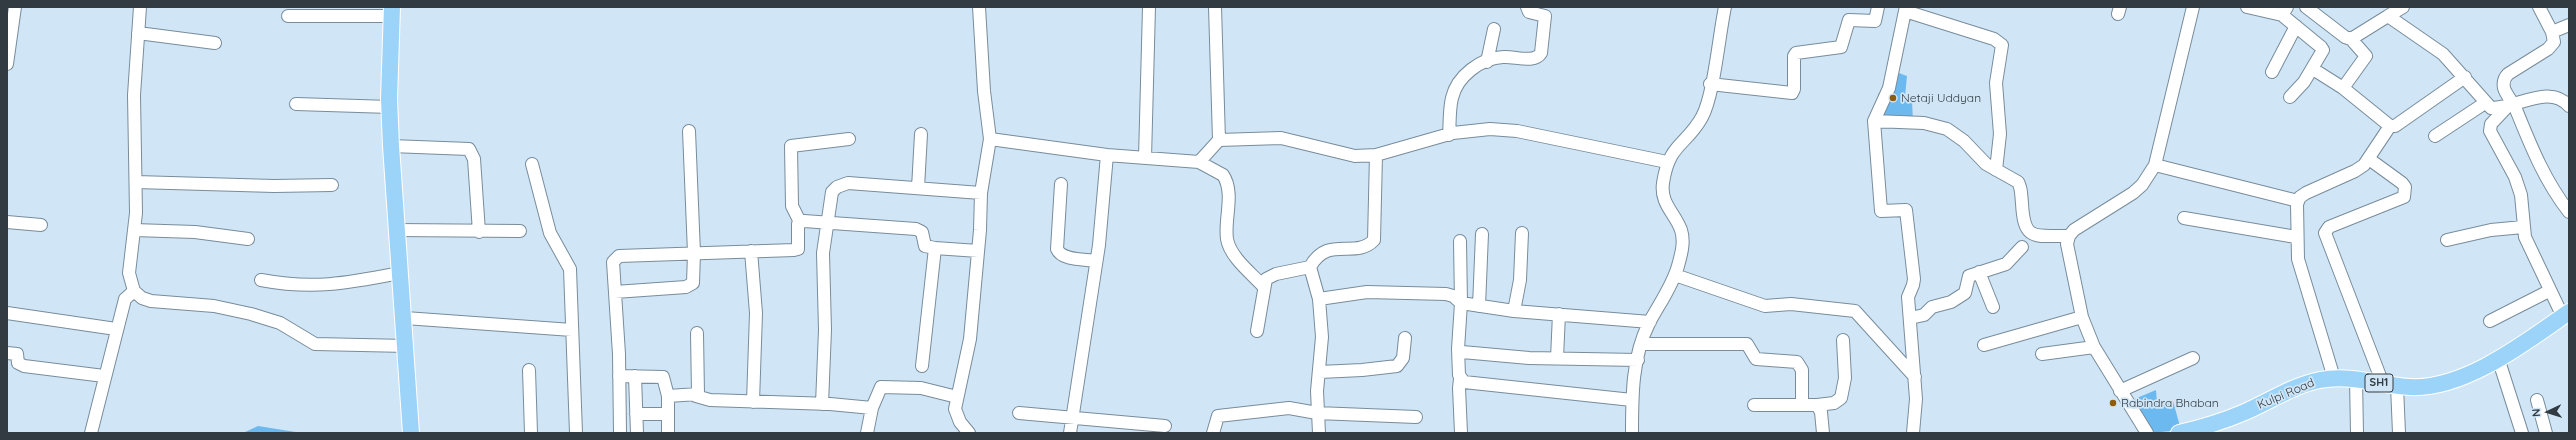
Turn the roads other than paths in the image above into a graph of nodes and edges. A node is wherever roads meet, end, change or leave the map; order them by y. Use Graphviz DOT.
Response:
graph roads {
  1 [pos="15,7"];
  2 [pos="140,7"];
  3 [pos="979,7"];
  4 [pos="1149,7"];
  5 [pos="1215,7"];
  6 [pos="1527,7"];
  7 [pos="1725,7"];
  8 [pos="1878,7"];
  9 [pos="2193,7"];
  10 [pos="2247,7"];
  11 [pos="2306,7"];
  12 [pos="2402,7"];
  13 [pos="2539,7"];
  14 [pos="1906,9"];
  15 [pos="392,11"];
  16 [pos="2284,11"];
  17 [pos="288,16"];
  18 [pos="2388,16"];
  19 [pos="2296,26"];
  20 [pos="2569,26"];
  21 [pos="1494,30"];
  22 [pos="2552,32"];
  23 [pos="138,33"];
  24 [pos="2351,39"];
  25 [pos="215,43"];
  26 [pos="1487,62"];
  27 [pos="7,64"];
  28 [pos="2313,69"];
  29 [pos="2272,72"];
  30 [pos="2465,77"];
  31 [pos="1710,84"];
  32 [pos="2343,88"];
  33 [pos="2290,97"];
  34 [pos="2485,103"];
  35 [pos="296,104"];
  36 [pos="2511,106"];
  37 [pos="2569,106"];
  38 [pos="390,107"];
  39 [pos="1874,121"];
  40 [pos="2390,126"];
  41 [pos="688,131"];
  42 [pos="921,134"];
  43 [pos="1449,135"];
  44 [pos="2435,136"];
  45 [pos="849,139"];
  46 [pos="990,139"];
  47 [pos="1219,140"];
  48 [pos="391,146"];
  49 [pos="1107,155"];
  50 [pos="1376,155"];
  51 [pos="1145,158"];
  52 [pos="2369,160"];
  53 [pos="1199,162"];
  54 [pos="1667,162"];
  55 [pos="532,164"];
  56 [pos="2155,166"];
  57 [pos="1996,170"];
  58 [pos="136,182"];
  59 [pos="1061,184"];
  60 [pos="332,185"];
  61 [pos="918,188"];
  62 [pos="981,193"];
  63 [pos="2298,201"];
  64 [pos="2569,212"];
  65 [pos="2184,218"];
  66 [pos="7,222"];
  67 [pos="800,222"];
  68 [pos="827,222"];
  69 [pos="40,225"];
  70 [pos="2523,227"];
  71 [pos="134,230"];
  72 [pos="396,230"];
  73 [pos="520,231"];
  74 [pos="479,232"];
  75 [pos="1522,233"];
  76 [pos="1482,234"];
  77 [pos="2069,236"];
  78 [pos="2296,237"];
  79 [pos="248,239"];
  80 [pos="2447,240"];
  81 [pos="1460,241"];
  82 [pos="2022,247"];
  83 [pos="935,248"];
  84 [pos="751,251"];
  85 [pos="978,251"];
  86 [pos="694,253"];
  87 [pos="1096,261"];
  88 [pos="1310,267"];
  89 [pos="1979,272"];
  90 [pos="400,273"];
  91 [pos="1675,275"];
  92 [pos="261,280"];
  93 [pos="1263,286"];
  94 [pos="134,291"];
  95 [pos="2549,291"];
  96 [pos="615,292"];
  97 [pos="1319,299"];
  98 [pos="1461,303"];
  99 [pos="1480,306"];
  100 [pos="1993,308"];
  101 [pos="1514,311"];
  102 [pos="7,313"];
  103 [pos="1559,314"];
  104 [pos="2566,315"];
  105 [pos="2082,317"];
  106 [pos="405,318"];
  107 [pos="1910,318"];
  108 [pos="2490,321"];
  109 [pos="1650,322"];
  110 [pos="116,329"];
  111 [pos="572,330"];
  112 [pos="1257,330"];
  113 [pos="697,333"];
  114 [pos="1405,338"];
  115 [pos="1843,340"];
  116 [pos="1641,344"];
  117 [pos="1984,345"];
  118 [pos="407,346"];
  119 [pos="2094,347"];
  120 [pos="1458,349"];
  121 [pos="7,353"];
  122 [pos="2042,354"];
  123 [pos="1557,358"];
  124 [pos="2193,358"];
  125 [pos="2498,358"];
  126 [pos="1638,360"];
  127 [pos="922,366"];
  128 [pos="528,370"];
  129 [pos="1320,372"];
  130 [pos="104,376"];
  131 [pos="619,376"];
  132 [pos="635,376"];
  133 [pos="1915,377"];
  134 [pos="2334,378"];
  135 [pos="1460,379"];
  136 [pos="2356,379"];
  137 [pos="2390,385"];
  138 [pos="2120,391"];
  139 [pos="668,396"];
  140 [pos="696,396"];
  141 [pos="957,397"];
  142 [pos="1632,400"];
  143 [pos="2537,400"];
  144 [pos="753,402"];
  145 [pos="822,404"];
  146 [pos="1802,404"];
  147 [pos="1754,405"];
  148 [pos="1817,405"];
  149 [pos="872,408"];
  150 [pos="1020,413"];
  151 [pos="636,414"];
  152 [pos="667,414"];
  153 [pos="1317,414"];
  154 [pos="1073,418"];
  155 [pos="1416,418"];
  156 [pos="1165,426"];
  157 [pos="91,433"];
  158 [pos="411,433"];
  159 [pos="531,433"];
  160 [pos="576,433"];
  161 [pos="620,433"];
  162 [pos="637,433"];
  163 [pos="668,433"];
  164 [pos="867,433"];
  165 [pos="969,433"];
  166 [pos="1070,433"];
  167 [pos="1213,433"];
  168 [pos="1319,433"];
  169 [pos="1461,433"];
  170 [pos="1632,433"];
  171 [pos="1823,433"];
  172 [pos="1913,433"];
  173 [pos="2147,433"];
  174 [pos="2179,433"];
  175 [pos="2356,433"];
  176 [pos="2399,433"];
  177 [pos="2522,433"];
  178 [pos="2546,433"];
  1 -- 27 [label="street"];
  2 -- 23 [label="street"];
  3 -- 46 [label="street"];
  4 -- 51 [label="street"];
  5 -- 47 [label="street"];
  6 -- 26 [label="street"];
  7 -- 31 [label="street"];
  8 -- 31 [label="street"];
  9 -- 56 [label="street"];
  10 -- 16 [label="street"];
  11 -- 24 [label="street"];
  12 -- 18 [label="street"];
  13 -- 22 [label="street"];
  14 -- 39 [label="street"];
  14 -- 57 [label="street"];
  15 -- 17 [label="street"];
  15 -- 38 [label="main road"];
  16 -- 19 [label="street"];
  18 -- 24 [label="street"];
  18 -- 30 [label="street"];
  19 -- 28 [label="street"];
  19 -- 29 [label="street"];
  20 -- 22 [label="street"];
  21 -- 26 [label="street"];
  22 -- 36 [label="street"];
  23 -- 25 [label="street"];
  23 -- 58 [label="street"];
  24 -- 32 [label="street"];
  26 -- 43 [label="street"];
  28 -- 32 [label="street"];
  28 -- 33 [label="street"];
  30 -- 34 [label="street"];
  30 -- 40 [label="street"];
  31 -- 54 [label="street"];
  32 -- 40 [label="street"];
  34 -- 36 [label="street"];
  34 -- 44 [label="street"];
  35 -- 38 [label="street"];
  36 -- 37 [label="street"];
  36 -- 64 [label="street"];
  36 -- 70 [label="street"];
  38 -- 48 [label="main road"];
  39 -- 57 [label="street"];
  39 -- 107 [label="street"];
  40 -- 52 [label="street"];
  41 -- 86 [label="street"];
  42 -- 61 [label="street"];
  43 -- 50 [label="street"];
  43 -- 54 [label="street"];
  45 -- 67 [label="street"];
  46 -- 49 [label="street"];
  46 -- 62 [label="street"];
  47 -- 50 [label="street"];
  47 -- 53 [label="street"];
  48 -- 72 [label="main road"];
  48 -- 74 [label="street"];
  49 -- 51 [label="street"];
  49 -- 87 [label="street"];
  50 -- 88 [label="street"];
  51 -- 53 [label="street"];
  52 -- 63 [label="street"];
  52 -- 137 [label="street"];
  53 -- 93 [label="street"];
  54 -- 91 [label="street"];
  55 -- 111 [label="street"];
  56 -- 63 [label="street"];
  56 -- 77 [label="street"];
  57 -- 77 [label="street"];
  58 -- 60 [label="street"];
  58 -- 71 [label="street"];
  59 -- 87 [label="street"];
  61 -- 62 [label="street"];
  61 -- 68 [label="street"];
  62 -- 85 [label="street"];
  63 -- 78 [label="street"];
  65 -- 78 [label="street"];
  66 -- 69 [label="street"];
  67 -- 68 [label="street"];
  67 -- 84 [label="street"];
  68 -- 83 [label="street"];
  68 -- 145 [label="street"];
  70 -- 80 [label="street"];
  70 -- 95 [label="street"];
  71 -- 79 [label="street"];
  71 -- 94 [label="street"];
  72 -- 74 [label="street"];
  72 -- 90 [label="main road"];
  73 -- 74 [label="street"];
  75 -- 101 [label="street"];
  76 -- 99 [label="street"];
  77 -- 105 [label="street"];
  78 -- 134 [label="street"];
  81 -- 98 [label="street"];
  82 -- 89 [label="street"];
  83 -- 85 [label="street"];
  83 -- 127 [label="street"];
  84 -- 86 [label="street"];
  84 -- 144 [label="street"];
  85 -- 141 [label="street"];
  86 -- 96 [label="street"];
  86 -- 96 [label="street"];
  87 -- 154 [label="street"];
  88 -- 93 [label="street"];
  88 -- 97 [label="street"];
  89 -- 100 [label="street"];
  89 -- 107 [label="street"];
  90 -- 92 [label="street"];
  90 -- 106 [label="main road"];
  91 -- 109 [label="street"];
  91 -- 133 [label="street"];
  93 -- 112 [label="street"];
  94 -- 110 [label="street"];
  94 -- 118 [label="street"];
  95 -- 104 [label="street"];
  95 -- 108 [label="street"];
  96 -- 131 [label="street"];
  97 -- 98 [label="street"];
  97 -- 129 [label="street"];
  98 -- 99 [label="street"];
  98 -- 120 [label="street"];
  99 -- 101 [label="street"];
  101 -- 103 [label="street"];
  102 -- 110 [label="street"];
  103 -- 109 [label="street"];
  103 -- 123 [label="street"];
  104 -- 125 [label="main road, Kulpi Road / SH1"];
  105 -- 117 [label="street"];
  105 -- 119 [label="street"];
  106 -- 111 [label="street"];
  106 -- 118 [label="main road"];
  107 -- 133 [label="street"];
  109 -- 116 [label="street"];
  110 -- 130 [label="street"];
  111 -- 160 [label="street"];
  113 -- 140 [label="street"];
  114 -- 129 [label="street"];
  115 -- 148 [label="street"];
  116 -- 126 [label="street"];
  116 -- 146 [label="street"];
  118 -- 158 [label="main road"];
  119 -- 122 [label="street"];
  119 -- 138 [label="street"];
  120 -- 123 [label="street"];
  120 -- 135 [label="street"];
  121 -- 130 [label="street"];
  123 -- 126 [label="street"];
  124 -- 138 [label="street"];
  125 -- 137 [label="main road, Kulpi Road / SH1"];
  125 -- 177 [label="street"];
  126 -- 142 [label="street"];
  128 -- 159 [label="street"];
  129 -- 153 [label="street"];
  130 -- 157 [label="street"];
  131 -- 132 [label="street"];
  131 -- 161 [label="street"];
  132 -- 139 [label="street"];
  132 -- 151 [label="street"];
  133 -- 172 [label="street"];
  134 -- 136 [label="main road, Kulpi Road / SH1"];
  134 -- 174 [label="main road, Kulpi Road / SH1"];
  135 -- 142 [label="street"];
  135 -- 169 [label="street"];
  136 -- 137 [label="main road, Kulpi Road / SH1"];
  136 -- 175 [label="street"];
  137 -- 176 [label="street"];
  138 -- 173 [label="street"];
  139 -- 140 [label="street"];
  139 -- 152 [label="street"];
  140 -- 144 [label="street"];
  141 -- 149 [label="street"];
  141 -- 165 [label="street"];
  142 -- 170 [label="street"];
  143 -- 178 [label="street"];
  144 -- 145 [label="street"];
  145 -- 149 [label="street"];
  146 -- 147 [label="street"];
  146 -- 148 [label="street"];
  148 -- 171 [label="street"];
  149 -- 164 [label="street"];
  150 -- 154 [label="street"];
  151 -- 152 [label="street"];
  151 -- 162 [label="street"];
  152 -- 163 [label="street"];
  153 -- 155 [label="street"];
  153 -- 167 [label="street"];
  153 -- 168 [label="street"];
  154 -- 156 [label="street"];
  154 -- 166 [label="street"];
}
